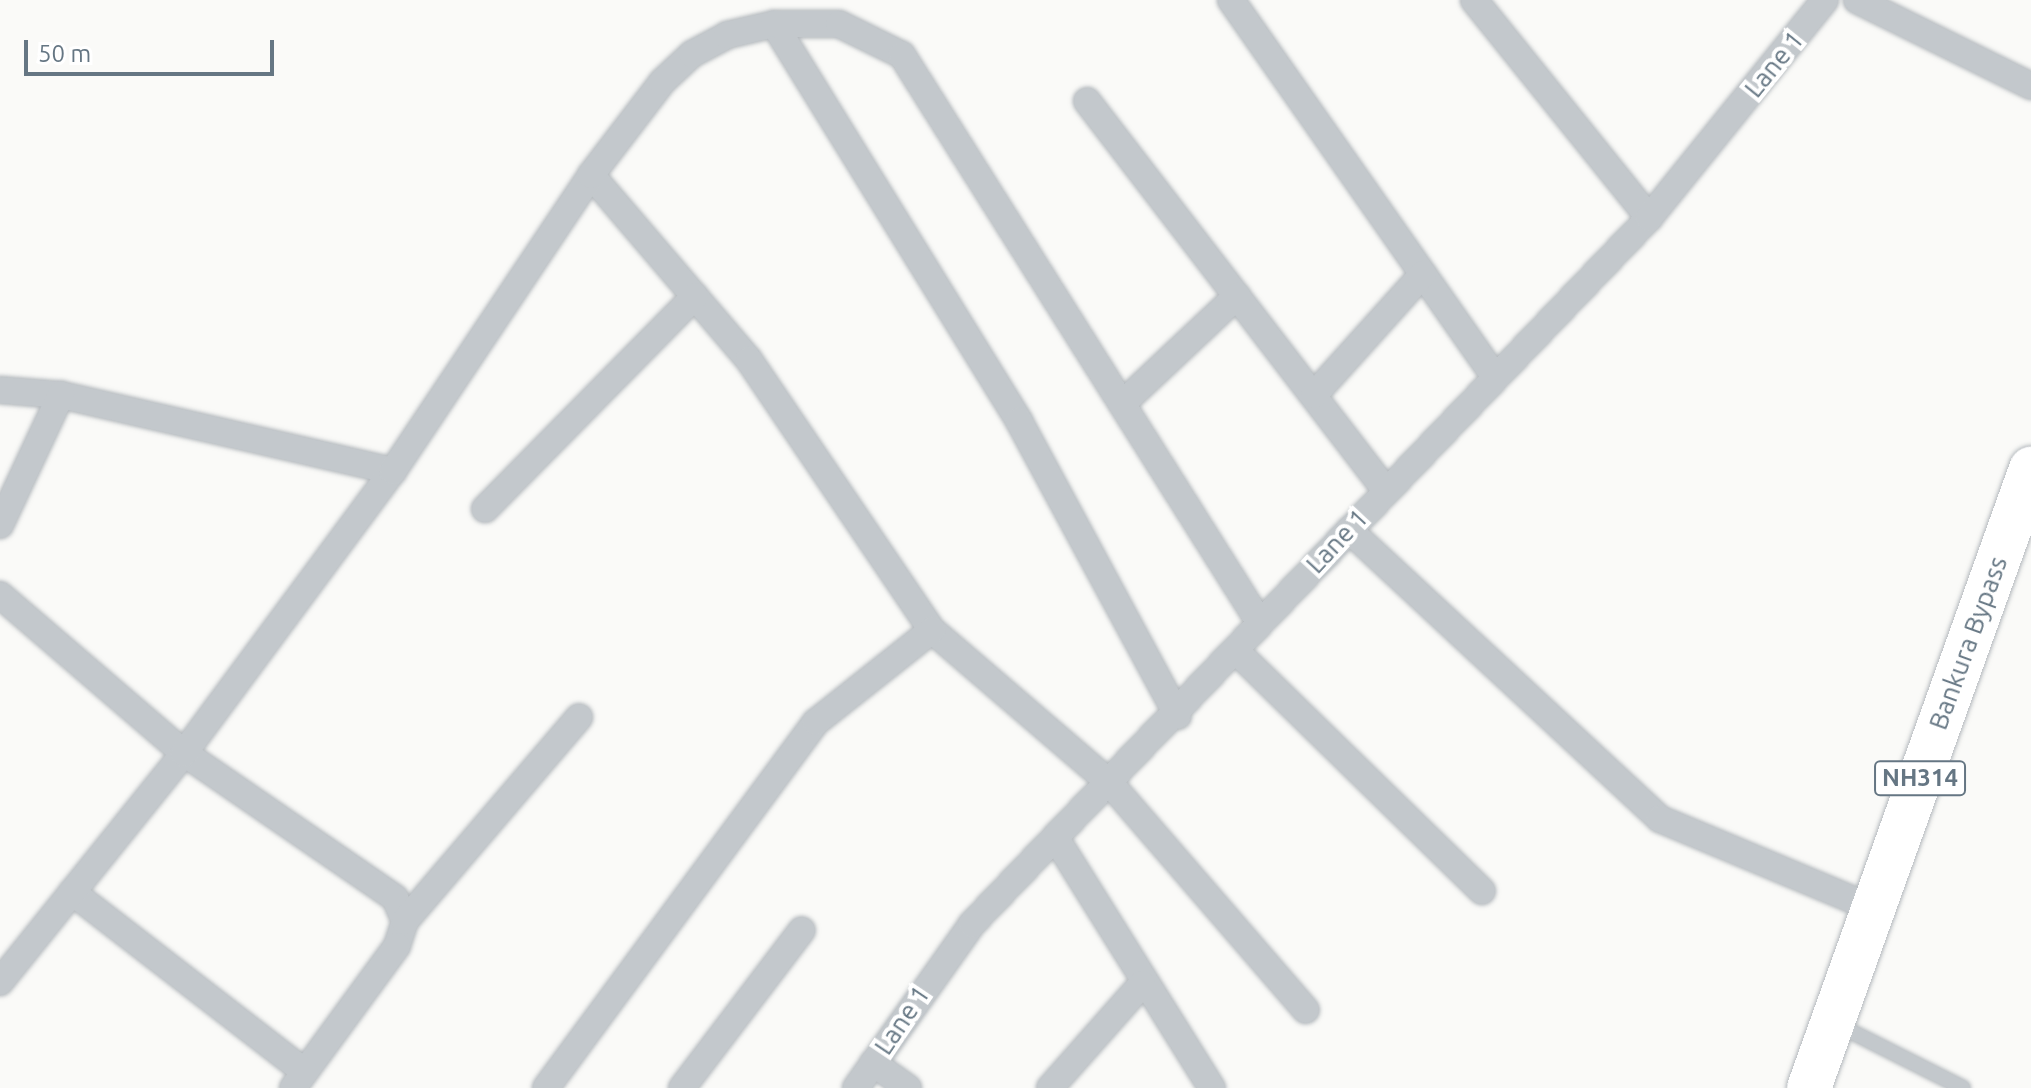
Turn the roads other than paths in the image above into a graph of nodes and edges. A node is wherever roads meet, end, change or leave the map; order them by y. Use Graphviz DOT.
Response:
graph roads {
  1 [pos="1231,0"];
  2 [pos="1474,0"];
  3 [pos="1825,0"];
  4 [pos="1857,0"];
  5 [pos="774,24"];
  6 [pos="2031,86"];
  7 [pos="1087,101"];
  8 [pos="591,175"];
  9 [pos="1649,218"];
  10 [pos="1423,274"];
  11 [pos="695,296"];
  12 [pos="1237,296"];
  13 [pos="1495,377"];
  14 [pos="0,390"];
  15 [pos="61,395"];
  16 [pos="1314,395"];
  17 [pos="1122,404"];
  18 [pos="2031,469"];
  19 [pos="393,471"];
  20 [pos="1386,490"];
  21 [pos="485,509"];
  22 [pos="0,525"];
  23 [pos="1349,530"];
  24 [pos="0,595"];
  25 [pos="1260,623"];
  26 [pos="932,630"];
  27 [pos="1235,650"];
  28 [pos="1178,716"];
  29 [pos="579,717"];
  30 [pos="184,753"];
  31 [pos="1109,782"];
  32 [pos="1055,837"];
  33 [pos="1482,891"];
  34 [pos="72,892"];
  35 [pos="1873,908"];
  36 [pos="405,921"];
  37 [pos="802,930"];
  38 [pos="0,982"];
  39 [pos="1142,984"];
  40 [pos="1306,1010"];
  41 [pos="1832,1022"];
  42 [pos="873,1063"];
  43 [pos="299,1080"];
  44 [pos="546,1088"];
  45 [pos="682,1088"];
  46 [pos="856,1088"];
  47 [pos="908,1088"];
  48 [pos="1050,1088"];
  49 [pos="1212,1088"];
  50 [pos="1809,1088"];
  51 [pos="1963,1088"];
  1 -- 10 [label="street"];
  2 -- 9 [label="street"];
  3 -- 9 [label="street, Lane 1"];
  4 -- 6 [label="street"];
  5 -- 8 [label="street"];
  5 -- 17 [label="street"];
  5 -- 28 [label="street"];
  7 -- 12 [label="street"];
  8 -- 11 [label="street"];
  8 -- 19 [label="street"];
  9 -- 13 [label="street, Lane 1"];
  10 -- 13 [label="street"];
  10 -- 16 [label="street"];
  11 -- 21 [label="street"];
  11 -- 26 [label="street"];
  12 -- 16 [label="street"];
  12 -- 17 [label="street"];
  13 -- 20 [label="street, Lane 1"];
  14 -- 15 [label="street"];
  15 -- 19 [label="street"];
  15 -- 22 [label="street"];
  16 -- 20 [label="street"];
  17 -- 25 [label="street"];
  18 -- 35 [label="highway, Bankura Bypass / NH314"];
  19 -- 30 [label="street"];
  20 -- 23 [label="street, Lane 1"];
  23 -- 25 [label="street, Lane 1"];
  23 -- 35 [label="street"];
  24 -- 30 [label="street"];
  25 -- 27 [label="street, Lane 1"];
  26 -- 31 [label="street"];
  26 -- 44 [label="street"];
  27 -- 28 [label="street, Lane 1"];
  27 -- 33 [label="street"];
  28 -- 31 [label="street, Lane 1"];
  29 -- 36 [label="street"];
  30 -- 34 [label="street"];
  30 -- 36 [label="street"];
  31 -- 32 [label="street, Lane 1"];
  31 -- 40 [label="street"];
  32 -- 39 [label="street"];
  32 -- 42 [label="street, Lane 1"];
  34 -- 38 [label="street"];
  34 -- 43 [label="street"];
  35 -- 41 [label="highway, Bankura Bypass / NH314"];
  36 -- 43 [label="street"];
  37 -- 45 [label="street"];
  39 -- 48 [label="street"];
  39 -- 49 [label="street"];
  41 -- 50 [label="highway, Bankura Bypass / NH314"];
  41 -- 51 [label="lane"];
  42 -- 46 [label="street, Lane 1"];
  42 -- 47 [label="street"];
}
